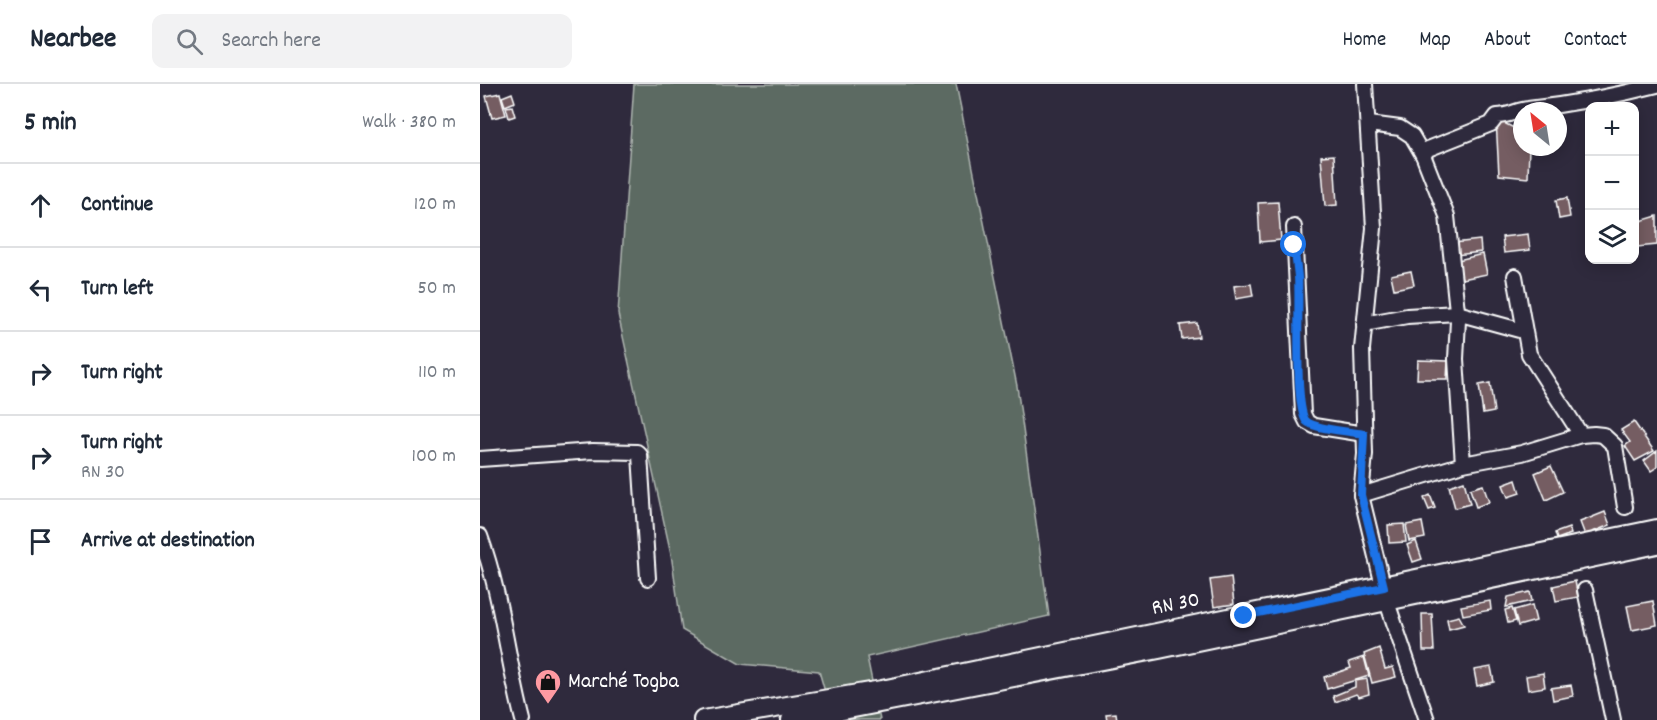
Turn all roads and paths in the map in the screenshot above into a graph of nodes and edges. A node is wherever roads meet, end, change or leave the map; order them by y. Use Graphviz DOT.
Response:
graph roads {
  1 [pos="1365,84"];
  2 [pos="1657,85"];
  3 [pos="1369,124"];
  4 [pos="1423,155"];
  5 [pos="1294,228"];
  6 [pos="1515,276"];
  7 [pos="1457,313"];
  8 [pos="1364,324"];
  9 [pos="1523,331"];
  10 [pos="1364,434"];
  11 [pos="1581,435"];
  12 [pos="480,459"];
  13 [pos="1463,464"];
  14 [pos="1361,495"];
  15 [pos="1625,507"];
  16 [pos="1657,529"];
  17 [pos="480,536"];
  18 [pos="1657,544"];
  19 [pos="648,578"];
  20 [pos="1585,590"];
  21 [pos="1385,595"];
  22 [pos="824,708"];
  23 [pos="523,720"];
  24 [pos="703,720"];
  25 [pos="791,720"];
  26 [pos="1427,720"];
  27 [pos="1613,720"];
  1 -- 3 [label="street"];
  2 -- 4 [label="street"];
  3 -- 4 [label="street"];
  3 -- 8 [label="street"];
  4 -- 7 [label="street"];
  5 -- 10 [label="street"];
  6 -- 9 [label="street"];
  7 -- 8 [label="street"];
  7 -- 9 [label="street"];
  7 -- 13 [label="street"];
  8 -- 10 [label="street"];
  9 -- 11 [label="street"];
  10 -- 14 [label="street"];
  11 -- 13 [label="street"];
  11 -- 15 [label="street"];
  12 -- 19 [label="street"];
  13 -- 14 [label="street"];
  14 -- 21 [label="street"];
  16 -- 21 [label="main road, RN 30"];
  17 -- 23 [label="street"];
  18 -- 21 [label="main road, RN 30"];
  20 -- 27 [label="street"];
  21 -- 22 [label="main road, RN 30"];
  21 -- 26 [label="street"];
  22 -- 24 [label="main road, RN 30"];
  22 -- 25 [label="main road, RN 30"];
}
